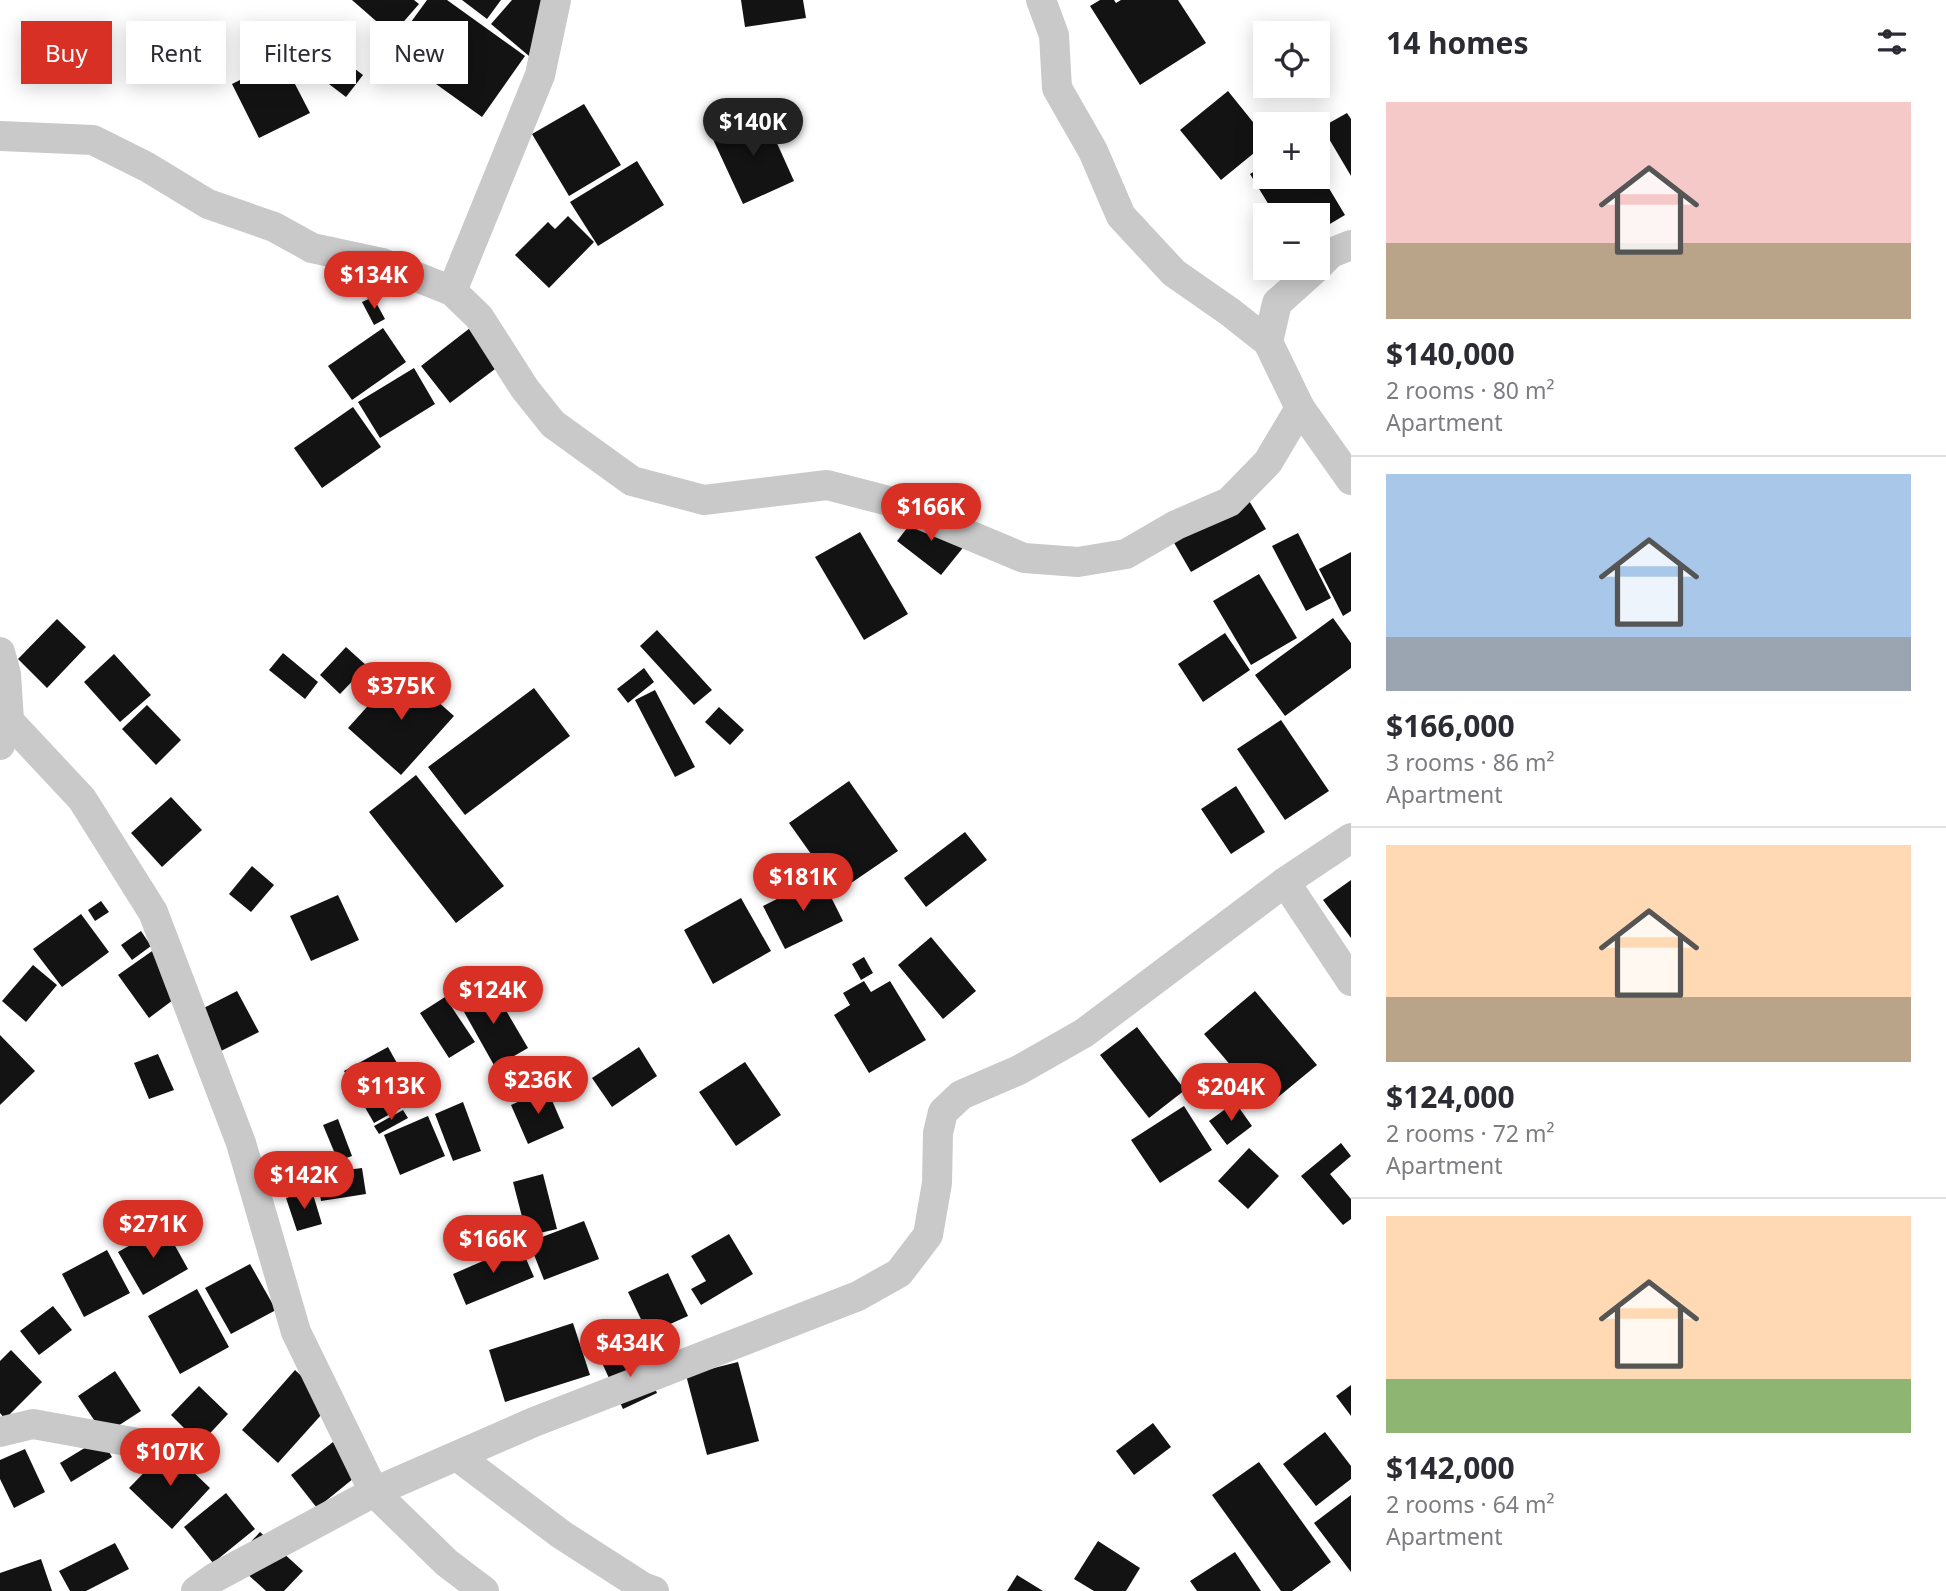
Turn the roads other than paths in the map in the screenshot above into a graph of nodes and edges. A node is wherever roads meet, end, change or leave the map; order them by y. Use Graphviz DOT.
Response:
graph roads {
  1 [pos="556,0"];
  2 [pos="1041,0"];
  3 [pos="0,136"];
  4 [pos="1351,245"];
  5 [pos="1330,254"];
  6 [pos="1303,280"];
  7 [pos="452,291"];
  8 [pos="1268,342"];
  9 [pos="1300,408"];
  10 [pos="1351,480"];
  11 [pos="0,652"];
  12 [pos="5,733"];
  13 [pos="1351,838"];
  14 [pos="1285,882"];
  15 [pos="1351,981"];
  16 [pos="0,1432"];
  17 [pos="171,1449"];
  18 [pos="457,1456"];
  19 [pos="374,1492"];
  20 [pos="196,1591"];
  21 [pos="484,1591"];
  22 [pos="654,1591"];
  1 -- 7 [label="street"];
  2 -- 8 [label="street"];
  3 -- 7 [label="street"];
  4 -- 5 [label="street"];
  6 -- 8 [label="street"];
  7 -- 9 [label="street"];
  8 -- 9 [label="street"];
  9 -- 10 [label="street"];
  11 -- 12 [label="street"];
  12 -- 19 [label="street"];
  13 -- 14 [label="street"];
  14 -- 15 [label="street"];
  14 -- 18 [label="street"];
  16 -- 17 [label="street"];
  18 -- 19 [label="street"];
  18 -- 22 [label="street"];
  19 -- 20 [label="street"];
  19 -- 21 [label="street"];
}
